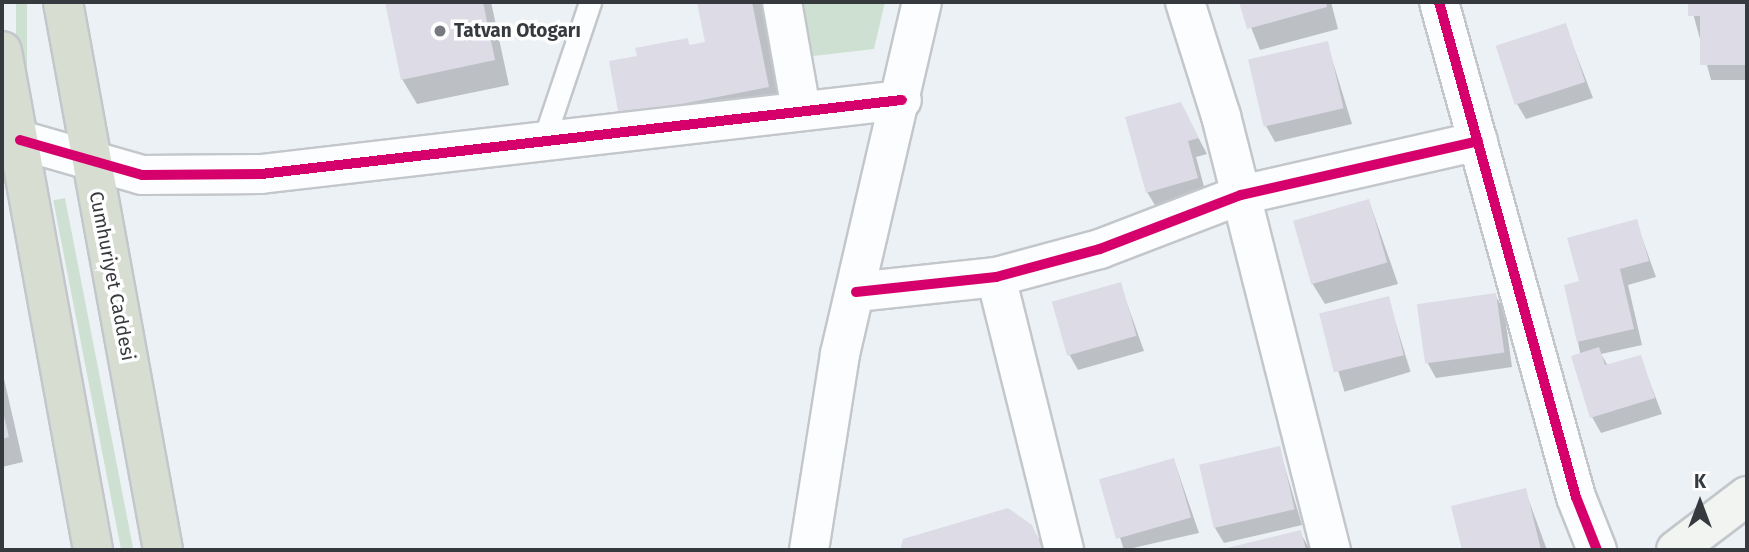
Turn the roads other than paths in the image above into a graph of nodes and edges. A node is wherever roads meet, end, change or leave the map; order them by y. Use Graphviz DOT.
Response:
graph roads {
  1 [pos="63,2"];
  2 [pos="590,2"];
  3 [pos="782,2"];
  4 [pos="922,2"];
  5 [pos="1185,2"];
  6 [pos="1439,2"];
  7 [pos="2,51"];
  8 [pos="902,100"];
  9 [pos="800,110"];
  10 [pos="544,139"];
  11 [pos="20,140"];
  12 [pos="1478,141"];
  13 [pos="92,164"];
  14 [pos="1241,195"];
  15 [pos="996,277"];
  16 [pos="856,292"];
  17 [pos="1747,496"];
  18 [pos="93,550"];
  19 [pos="163,550"];
  20 [pos="809,550"];
  21 [pos="1064,550"];
  22 [pos="1331,550"];
  23 [pos="1597,550"];
  24 [pos="1676,550"];
  1 -- 13 [label="highway, Cumhuriyet Caddesi"];
  2 -- 10 [label="lane"];
  3 -- 9 [label="street"];
  4 -- 8 [label="street"];
  5 -- 14 [label="street"];
  6 -- 12 [label="street"];
  7 -- 11 [label="highway"];
  8 -- 9 [label="street"];
  8 -- 16 [label="street"];
  9 -- 10 [label="street"];
  10 -- 13 [label="street"];
  11 -- 13 [label="street"];
  11 -- 18 [label="highway"];
  12 -- 14 [label="street"];
  12 -- 23 [label="street"];
  13 -- 19 [label="highway, Cumhuriyet Caddesi"];
  14 -- 15 [label="street"];
  14 -- 22 [label="street"];
  15 -- 16 [label="street"];
  15 -- 21 [label="street"];
  16 -- 20 [label="street"];
  17 -- 24 [label="street"];
}
